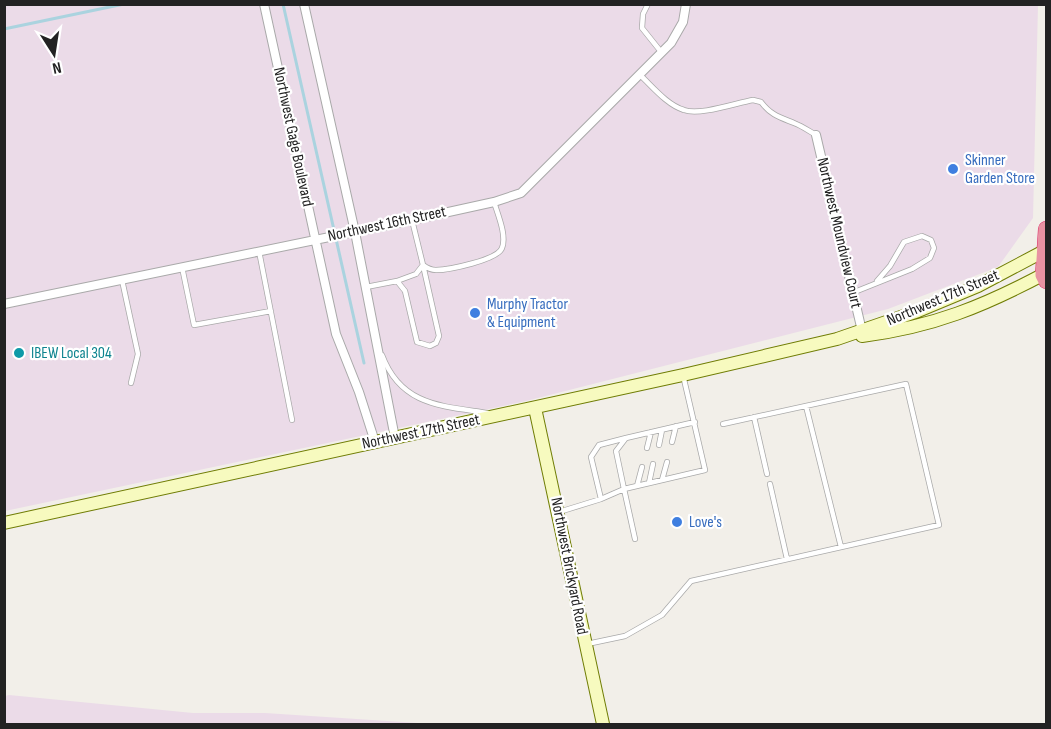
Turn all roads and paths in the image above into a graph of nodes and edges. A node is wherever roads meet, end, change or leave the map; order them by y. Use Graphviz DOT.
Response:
graph roads {
  1 [pos="264,4"];
  2 [pos="304,4"];
  3 [pos="648,4"];
  4 [pos="686,5"];
  5 [pos="662,53"];
  6 [pos="640,75"];
  7 [pos="816,135"];
  8 [pos="494,202"];
  9 [pos="411,220"];
  10 [pos="1047,229"];
  11 [pos="355,232"];
  12 [pos="315,239"];
  13 [pos="259,251"];
  14 [pos="1045,251"];
  15 [pos="423,266"];
  16 [pos="182,267"];
  17 [pos="1045,276"];
  18 [pos="122,280"];
  19 [pos="397,281"];
  20 [pos="877,281"];
  21 [pos="366,287"];
  22 [pos="852,293"];
  23 [pos="4,304"];
  24 [pos="271,311"];
  25 [pos="862,331"];
  26 [pos="374,332"];
  27 [pos="837,339"];
  28 [pos="682,375"];
  29 [pos="131,383"];
  30 [pos="806,406"];
  31 [pos="535,408"];
  32 [pos="500,415"];
  33 [pos="754,417"];
  34 [pos="292,420"];
  35 [pos="695,422"];
  36 [pos="723,424"];
  37 [pos="676,426"];
  38 [pos="662,430"];
  39 [pos="651,432"];
  40 [pos="395,438"];
  41 [pos="626,438"];
  42 [pos="375,441"];
  43 [pos="672,442"];
  44 [pos="658,445"];
  45 [pos="647,448"];
  46 [pos="667,462"];
  47 [pos="653,464"];
  48 [pos="642,467"];
  49 [pos="768,474"];
  50 [pos="662,480"];
  51 [pos="649,483"];
  52 [pos="770,484"];
  53 [pos="637,486"];
  54 [pos="624,489"];
  55 [pos="601,499"];
  56 [pos="559,512"];
  57 [pos="4,523"];
  58 [pos="635,538"];
  59 [pos="841,547"];
  60 [pos="787,559"];
  61 [pos="585,644"];
  62 [pos="603,724"];
  1 -- 12 [label="street, Northwest Gage Boulevard"];
  2 -- 11 [label="street"];
  3 -- 5 [label="lane"];
  4 -- 5 [label="street, Northwest 16th Street"];
  5 -- 6 [label="street, Northwest 16th Street"];
  6 -- 7 [label="lane"];
  6 -- 8 [label="street, Northwest 16th Street"];
  7 -- 22 [label="street, Northwest Moundview Court"];
  8 -- 9 [label="street, Northwest 16th Street"];
  8 -- 15 [label="lane"];
  9 -- 11 [label="street, Northwest 16th Street"];
  9 -- 15 [label="lane"];
  10 -- 14 [label="highway"];
  11 -- 12 [label="street, Northwest 16th Street"];
  11 -- 21 [label="street"];
  12 -- 13 [label="street, Northwest 16th Street"];
  12 -- 42 [label="street, Northwest Gage Boulevard"];
  13 -- 16 [label="street, Northwest 16th Street"];
  13 -- 24 [label="lane"];
  14 -- 17 [label="highway"];
  14 -- 25 [label="main road, Northwest 17th Street"];
  15 -- 19 [label="lane"];
  15 -- 19 [label="lane"];
  16 -- 18 [label="street, Northwest 16th Street"];
  16 -- 24 [label="lane"];
  17 -- 27 [label="main road, Northwest 17th Street"];
  18 -- 23 [label="street, Northwest 16th Street"];
  18 -- 29 [label="lane"];
  19 -- 21 [label="lane"];
  20 -- 20 [label="lane"];
  20 -- 22 [label="lane"];
  21 -- 26 [label="street"];
  22 -- 25 [label="street, Northwest Moundview Court"];
  24 -- 34 [label="lane"];
  25 -- 27 [label="main road, Northwest 17th Street"];
  26 -- 32 [label="lane"];
  26 -- 40 [label="street"];
  27 -- 28 [label="main road, Northwest 17th Street"];
  28 -- 31 [label="main road, Northwest 17th Street"];
  28 -- 35 [label="lane"];
  30 -- 33 [label="lane"];
  30 -- 59 [label="lane"];
  30 -- 59 [label="lane"];
  31 -- 32 [label="main road, Northwest 17th Street"];
  31 -- 56 [label="main road, Northwest Brickyard Road"];
  32 -- 40 [label="main road, Northwest 17th Street"];
  33 -- 36 [label="lane"];
  33 -- 49 [label="lane"];
  35 -- 37 [label="lane"];
  35 -- 50 [label="lane"];
  37 -- 38 [label="lane"];
  37 -- 43 [label="lane"];
  38 -- 39 [label="lane"];
  38 -- 44 [label="lane"];
  39 -- 41 [label="lane"];
  39 -- 45 [label="lane"];
  40 -- 42 [label="main road, Northwest 17th Street"];
  41 -- 54 [label="lane"];
  41 -- 55 [label="lane"];
  42 -- 57 [label="main road, Northwest 17th Street"];
  46 -- 50 [label="lane"];
  47 -- 51 [label="lane"];
  48 -- 53 [label="lane"];
  50 -- 51 [label="lane"];
  51 -- 53 [label="lane"];
  52 -- 60 [label="lane"];
  53 -- 54 [label="lane"];
  54 -- 55 [label="lane"];
  54 -- 58 [label="lane"];
  55 -- 56 [label="lane"];
  56 -- 61 [label="main road, Northwest Brickyard Road"];
  59 -- 60 [label="lane"];
  60 -- 61 [label="lane"];
  61 -- 62 [label="main road, Northwest Brickyard Road"];
}
